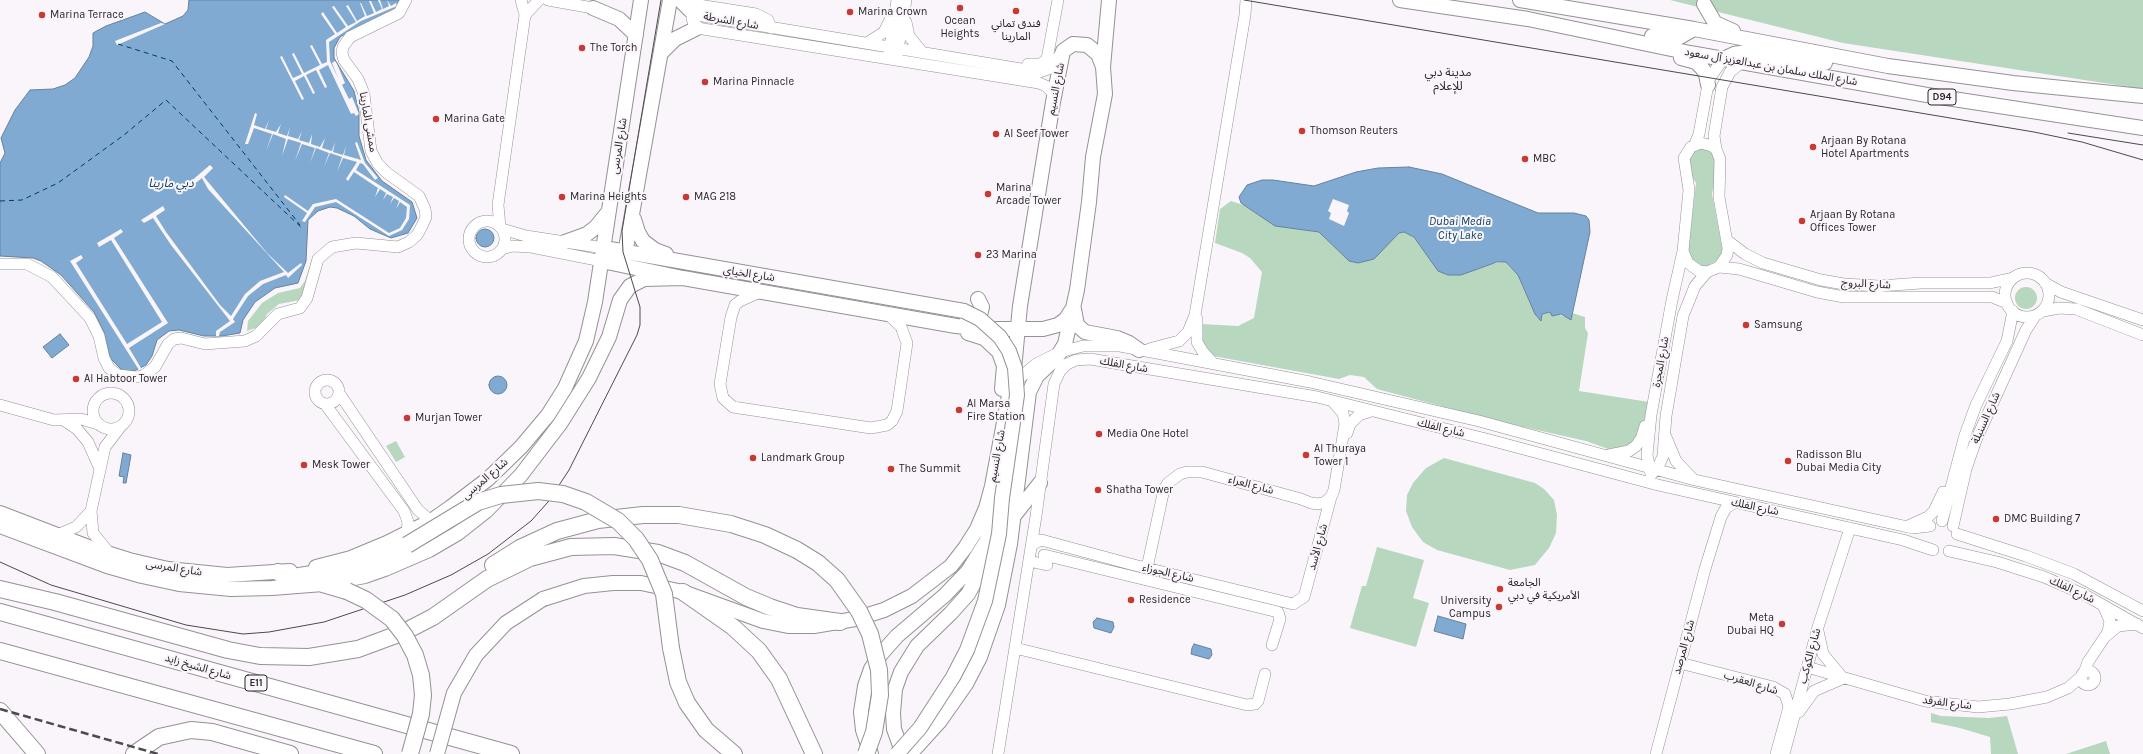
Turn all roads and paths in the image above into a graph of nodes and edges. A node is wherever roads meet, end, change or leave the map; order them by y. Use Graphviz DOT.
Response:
graph roads {
  1 [pos="406,0"];
  2 [pos="520,0"];
  3 [pos="539,0"];
  4 [pos="548,0"];
  5 [pos="641,0"];
  6 [pos="670,0"];
  7 [pos="680,0"];
  8 [pos="690,0"];
  9 [pos="1058,0"];
  10 [pos="1109,0"];
  11 [pos="1115,0"];
  12 [pos="1400,0"];
  13 [pos="1520,0"];
  14 [pos="902,1"];
  15 [pos="1247,2"];
  16 [pos="1704,4"];
  17 [pos="593,8"];
  18 [pos="525,15"];
  19 [pos="697,21"];
  20 [pos="771,28"];
  21 [pos="1694,29"];
  22 [pos="1585,30"];
  23 [pos="636,35"];
  24 [pos="1760,42"];
  25 [pos="867,43"];
  26 [pos="1644,43"];
  27 [pos="894,48"];
  28 [pos="1063,51"];
  29 [pos="922,52"];
  30 [pos="661,53"];
  31 [pos="892,59"];
  32 [pos="1722,59"];
  33 [pos="1742,62"];
  34 [pos="998,65"];
  35 [pos="1888,66"];
  36 [pos="1102,68"];
  37 [pos="1708,85"];
  38 [pos="1054,94"];
  39 [pos="1105,94"];
  40 [pos="2143,96"];
  41 [pos="2143,128"];
  42 [pos="1695,144"];
  43 [pos="1716,149"];
  44 [pos="498,205"];
  45 [pos="609,211"];
  46 [pos="633,214"];
  47 [pos="486,221"];
  48 [pos="501,228"];
  49 [pos="1728,241"];
  50 [pos="562,243"];
  51 [pos="502,249"];
  52 [pos="1683,251"];
  53 [pos="603,255"];
  54 [pos="625,259"];
  55 [pos="0,264"];
  56 [pos="710,267"];
  57 [pos="1719,267"];
  58 [pos="1706,272"];
  59 [pos="1024,277"];
  60 [pos="683,278"];
  61 [pos="2013,278"];
  62 [pos="2045,283"];
  63 [pos="760,292"];
  64 [pos="978,299"];
  65 [pos="1072,307"];
  66 [pos="2010,307"];
  67 [pos="2039,313"];
  68 [pos="888,314"];
  69 [pos="1195,315"];
  70 [pos="912,319"];
  71 [pos="2143,320"];
  72 [pos="956,326"];
  73 [pos="1049,328"];
  74 [pos="1018,329"];
  75 [pos="2143,335"];
  76 [pos="1142,350"];
  77 [pos="1060,352"];
  78 [pos="1213,363"];
  79 [pos="1010,388"];
  80 [pos="339,393"];
  81 [pos="1333,402"];
  82 [pos="325,404"];
  83 [pos="0,406"];
  84 [pos="94,407"];
  85 [pos="1372,411"];
  86 [pos="1651,415"];
  87 [pos="81,419"];
  88 [pos="65,421"];
  89 [pos="99,425"];
  90 [pos="121,426"];
  91 [pos="1002,429"];
  92 [pos="1664,433"];
  93 [pos="1343,440"];
  94 [pos="105,447"];
  95 [pos="1607,456"];
  96 [pos="100,470"];
  97 [pos="1652,471"];
  98 [pos="1336,477"];
  99 [pos="1640,480"];
  100 [pos="1695,480"];
  101 [pos="1952,482"];
  102 [pos="1040,483"];
  103 [pos="1658,485"];
  104 [pos="1015,494"];
  105 [pos="1331,497"];
  106 [pos="1709,497"];
  107 [pos="1002,498"];
  108 [pos="1301,499"];
  109 [pos="1734,503"];
  110 [pos="91,511"];
  111 [pos="0,512"];
  112 [pos="1013,518"];
  113 [pos="431,521"];
  114 [pos="1942,521"];
  115 [pos="0,526"];
  116 [pos="1930,526"];
  117 [pos="1846,527"];
  118 [pos="1906,527"];
  119 [pos="1955,530"];
  120 [pos="58,535"];
  121 [pos="407,539"];
  122 [pos="1714,541"];
  123 [pos="1032,545"];
  124 [pos="1933,550"];
  125 [pos="1949,551"];
  126 [pos="110,554"];
  127 [pos="1029,561"];
  128 [pos="1152,570"];
  129 [pos="278,572"];
  130 [pos="1171,574"];
  131 [pos="323,584"];
  132 [pos="1162,584"];
  133 [pos="0,589"];
  134 [pos="683,592"];
  135 [pos="1304,597"];
  136 [pos="460,598"];
  137 [pos="2103,605"];
  138 [pos="2143,611"];
  139 [pos="0,612"];
  140 [pos="840,622"];
  141 [pos="2140,626"];
  142 [pos="1818,627"];
  143 [pos="2106,637"];
  144 [pos="1272,645"];
  145 [pos="1015,648"];
  146 [pos="0,651"];
  147 [pos="1680,663"];
  148 [pos="1806,671"];
  149 [pos="1265,674"];
  150 [pos="1844,678"];
  151 [pos="0,711"];
  152 [pos="1792,722"];
  153 [pos="37,754"];
  154 [pos="134,754"];
  155 [pos="290,754"];
  156 [pos="374,754"];
  157 [pos="410,754"];
  158 [pos="437,754"];
  159 [pos="512,754"];
  160 [pos="734,754"];
  161 [pos="814,754"];
  162 [pos="866,754"];
  163 [pos="871,754"];
  164 [pos="897,754"];
  165 [pos="903,754"];
  166 [pos="910,754"];
  167 [pos="998,754"];
  168 [pos="1656,754"];
  169 [pos="1776,754"];
  170 [pos="1784,754"];
  1 -- 55 [label="street, ممشى المارينا"];
  2 -- 18 [label="street"];
  3 -- 18 [label="street"];
  4 -- 17 [label="street"];
  5 -- 23 [label="main road, شارع المرسى"];
  6 -- 30 [label="main road"];
  7 -- 19 [label="main road"];
  8 -- 20 [label="street"];
  9 -- 34 [label="street"];
  10 -- 36 [label="main road, شارع النسيم"];
  11 -- 39 [label="main road"];
  12 -- 22 [label="main road, شارع الملك سلمان بن عبدالعزيز آل سعود / D94"];
  13 -- 21 [label="main road, شارع الملك سلمان بن عبدالعزيز آل سعود / D94"];
  14 -- 25 [label="street"];
  14 -- 27 [label="street"];
  14 -- 29 [label="street"];
  15 -- 69 [label="street"];
  16 -- 24 [label="main road"];
  17 -- 23 [label="main road"];
  18 -- 44 [label="street"];
  19 -- 20 [label="street, شارع الشرطة"];
  19 -- 30 [label="main road"];
  19 -- 31 [label="street, شارع الشرطة"];
  20 -- 25 [label="street, شارع الشرطة"];
  21 -- 22 [label="main road"];
  21 -- 24 [label="main road, شارع الملك سلمان بن عبدالعزيز آل سعود / D94"];
  22 -- 26 [label="main road, شارع الملك سلمان بن عبدالعزيز آل سعود / D94"];
  23 -- 45 [label="main road, شارع المرسى"];
  24 -- 35 [label="main road, شارع الملك سلمان بن عبدالعزيز آل سعود / D94"];
  25 -- 27 [label="street, شارع الشرطة"];
  26 -- 32 [label="main road, شارع الملك سلمان بن عبدالعزيز آل سعود / D94"];
  26 -- 37 [label="main road"];
  27 -- 29 [label="street, شارع الشرطة"];
  27 -- 31 [label="street"];
  28 -- 34 [label="street, شارع الشرطة"];
  28 -- 36 [label="main road"];
  28 -- 38 [label="main road, شارع النسيم"];
  29 -- 34 [label="street, شارع الشرطة"];
  30 -- 46 [label="main road"];
  31 -- 38 [label="street, شارع الشرطة"];
  32 -- 33 [label="main road, شارع الملك سلمان بن عبدالعزيز آل سعود / D94"];
  32 -- 35 [label="main road"];
  32 -- 37 [label="street"];
  33 -- 41 [label="main road, شارع الملك سلمان بن عبدالعزيز آل سعود / D94"];
  33 -- 43 [label="street"];
  35 -- 40 [label="main road, شارع الملك سلمان بن عبدالعزيز آل سعود / D94"];
  36 -- 39 [label="main road, شارع النسيم"];
  37 -- 42 [label="street"];
  38 -- 59 [label="main road, شارع النسيم"];
  39 -- 65 [label="main road, شارع النسيم"];
  42 -- 43 [label="street"];
  42 -- 52 [label="street, شارع المجرة"];
  43 -- 49 [label="street"];
  44 -- 47 [label="street"];
  44 -- 48 [label="street"];
  45 -- 50 [label="main road"];
  45 -- 53 [label="main road, شارع المرسى"];
  46 -- 54 [label="main road"];
  46 -- 56 [label="main road"];
  47 -- 48 [label="street"];
  47 -- 51 [label="street"];
  48 -- 50 [label="street, شارع الخياي"];
  48 -- 51 [label="street"];
  49 -- 57 [label="street"];
  49 -- 61 [label="street, شارع البروج"];
  50 -- 53 [label="street, شارع الخياي"];
  51 -- 53 [label="street, شارع الخياي"];
  52 -- 58 [label="street"];
  52 -- 86 [label="street, شارع المجرة"];
  53 -- 54 [label="main road, شارع الخياي"];
  53 -- 113 [label="main road, شارع المرسى"];
  54 -- 56 [label="main road, شارع الخياي"];
  54 -- 60 [label="main road, شارع الخياي"];
  56 -- 107 [label="main road, شارع الخياي, bridge"];
  57 -- 58 [label="street"];
  57 -- 66 [label="street, شارع البروج"];
  58 -- 92 [label="street, شارع المجرة"];
  59 -- 73 [label="main road"];
  59 -- 74 [label="main road, شارع النسيم"];
  60 -- 63 [label="main road, شارع الخياي"];
  60 -- 131 [label="main road, شارع المرسى"];
  61 -- 62 [label="street"];
  61 -- 66 [label="street"];
  62 -- 67 [label="street"];
  62 -- 71 [label="street"];
  63 -- 68 [label="main road, شارع الخياي"];
  63 -- 68 [label="street"];
  64 -- 70 [label="main road"];
  65 -- 73 [label="main road"];
  65 -- 76 [label="main road"];
  65 -- 77 [label="main road, شارع النسيم"];
  66 -- 67 [label="street"];
  66 -- 101 [label="street, شارع السنبلة"];
  67 -- 75 [label="street"];
  67 -- 119 [label="street, شارع السنبلة"];
  68 -- 70 [label="main road, شارع الخياي"];
  69 -- 76 [label="street"];
  69 -- 78 [label="street"];
  70 -- 72 [label="main road, شارع الخياي"];
  72 -- 74 [label="main road, شارع الخياي"];
  72 -- 91 [label="main road"];
  73 -- 74 [label="main road, شارع الخياي"];
  74 -- 79 [label="main road, شارع النسيم"];
  76 -- 77 [label="street, شارع الفلك"];
  76 -- 78 [label="street, شارع الفلك"];
  77 -- 79 [label="street, شارع الفلك"];
  77 -- 104 [label="main road, شارع النسيم"];
  78 -- 95 [label="street, شارع الفلك"];
  79 -- 91 [label="main road, شارع النسيم"];
  80 -- 82 [label="street"];
  80 -- 82 [label="street"];
  80 -- 113 [label="street"];
  81 -- 85 [label="street, شارع الفلك"];
  81 -- 93 [label="street"];
  81 -- 102 [label="street, شارع الفلك"];
  82 -- 121 [label="street"];
  83 -- 88 [label="street"];
  84 -- 87 [label="street"];
  84 -- 89 [label="street"];
  84 -- 90 [label="street"];
  85 -- 93 [label="street"];
  85 -- 99 [label="street, شارع الفلك"];
  86 -- 95 [label="street"];
  86 -- 97 [label="street, شارع المجرة"];
  87 -- 88 [label="street"];
  87 -- 89 [label="street"];
  88 -- 96 [label="street"];
  89 -- 90 [label="street"];
  89 -- 94 [label="street"];
  90 -- 94 [label="street"];
  91 -- 140 [label="main road, شارع النسيم"];
  92 -- 97 [label="street, شارع المجرة"];
  92 -- 100 [label="street"];
  93 -- 98 [label="street"];
  94 -- 96 [label="street"];
  95 -- 97 [label="street, شارع الفلك"];
  96 -- 110 [label="street"];
  97 -- 99 [label="street"];
  97 -- 100 [label="street, شارع الفلك"];
  97 -- 103 [label="street"];
  98 -- 105 [label="street"];
  98 -- 108 [label="street, شارع العراء"];
  99 -- 103 [label="street, شارع الفلك"];
  100 -- 118 [label="street, شارع الفلك"];
  101 -- 114 [label="street, شارع السنبلة"];
  101 -- 118 [label="street"];
  102 -- 112 [label="main road"];
  102 -- 123 [label="street, شارع الفلك"];
  103 -- 106 [label="street, شارع الفلك"];
  104 -- 112 [label="main road, شارع النسيم"];
  104 -- 165 [label="main road"];
  105 -- 108 [label="street, شارع العراء"];
  105 -- 135 [label="street, شارع الأسد"];
  106 -- 109 [label="street, شارع الفلك"];
  106 -- 122 [label="street, شارع المرصد"];
  107 -- 163 [label="main road, bridge"];
  107 -- 164 [label="main road, bridge"];
  108 -- 128 [label="street, شارع العراء"];
  109 -- 117 [label="street, شارع الفلك"];
  109 -- 122 [label="street, شارع المرصد"];
  110 -- 120 [label="street"];
  110 -- 126 [label="street"];
  111 -- 120 [label="main road, شارع المرسى"];
  112 -- 166 [label="main road, شارع النسيم"];
  113 -- 121 [label="main road, شارع المرسى"];
  114 -- 116 [label="street"];
  114 -- 119 [label="street"];
  115 -- 131 [label="main road, شارع المرسى"];
  116 -- 118 [label="street, شارع الفلك"];
  116 -- 124 [label="street"];
  117 -- 124 [label="street, شارع الفلك"];
  117 -- 142 [label="street, شارع الكوكب"];
  119 -- 125 [label="street"];
  119 -- 138 [label="street, شارع الفلك"];
  120 -- 126 [label="main road, شارع المرسى"];
  121 -- 129 [label="highway"];
  121 -- 160 [label="highway, bridge"];
  122 -- 147 [label="street, شارع المرصد"];
  123 -- 127 [label="street, شارع الفلك"];
  123 -- 128 [label="street, شارع الجوزاء"];
  124 -- 125 [label="street"];
  125 -- 137 [label="street, شارع الفلك"];
  126 -- 129 [label="main road, شارع المرسى"];
  127 -- 132 [label="street"];
  127 -- 145 [label="street, شارع الفلك"];
  128 -- 130 [label="street, شارع الجوزاء"];
  128 -- 132 [label="street"];
  130 -- 132 [label="street"];
  130 -- 135 [label="street, شارع الجوزاء"];
  131 -- 157 [label="highway, bridge"];
  132 -- 144 [label="street"];
  133 -- 136 [label="highway"];
  134 -- 140 [label="main road, شارع النسيم"];
  134 -- 158 [label="main road, شارع النسيم, bridge"];
  134 -- 161 [label="highway"];
  136 -- 140 [label="highway"];
  136 -- 162 [label="highway, bridge"];
  137 -- 141 [label="street, شارع الفلك"];
  137 -- 143 [label="street, شارع الفرقد"];
  139 -- 159 [label="highway, شارع الشيخ زايد / E11"];
  141 -- 143 [label="street, شارع الفرقد"];
  142 -- 148 [label="street, شارع الكوكب"];
  142 -- 150 [label="street"];
  143 -- 150 [label="street, شارع الفرقد"];
  145 -- 149 [label="street"];
  145 -- 167 [label="street, شارع الفلك"];
  146 -- 156 [label="highway"];
  147 -- 168 [label="street, شارع المرصد"];
  147 -- 169 [label="street, شارع العقرب"];
  148 -- 150 [label="street, شارع الفرقد"];
  148 -- 152 [label="street, شارع الكوكب"];
  150 -- 152 [label="street"];
  151 -- 153 [label="highway"];
  152 -- 170 [label="street, شارع الكوكب"];
  154 -- 155 [label="highway"];
}
